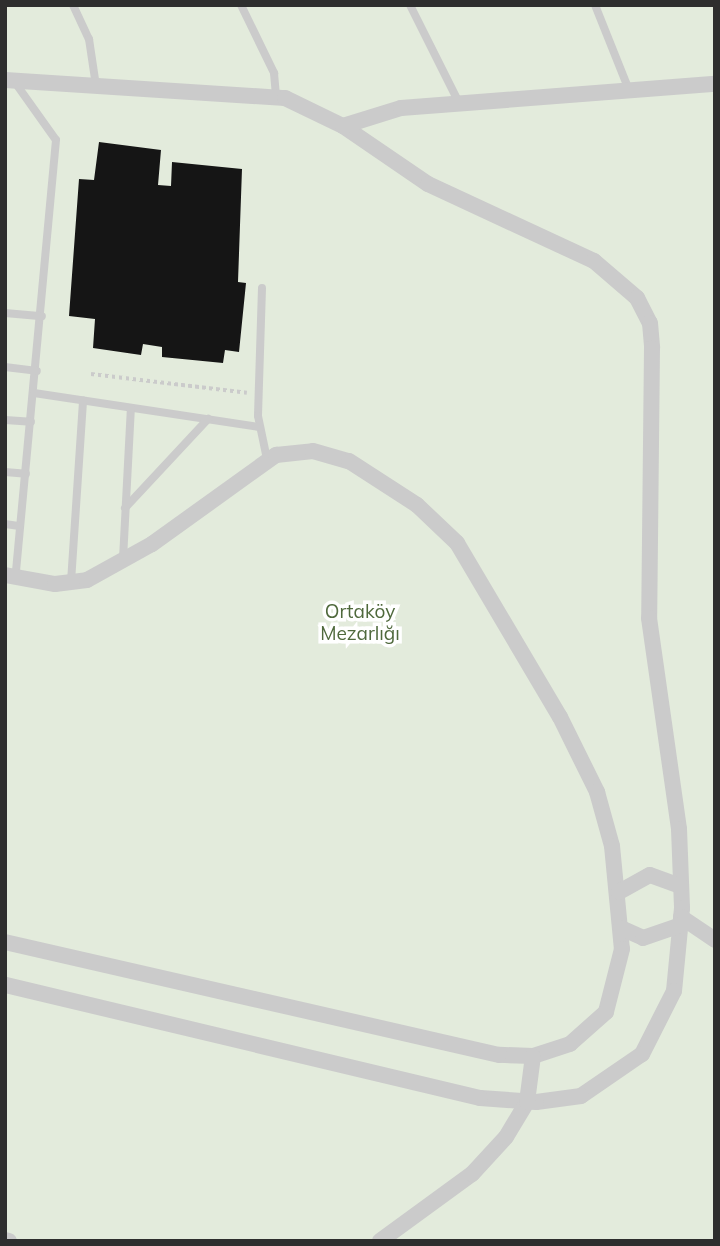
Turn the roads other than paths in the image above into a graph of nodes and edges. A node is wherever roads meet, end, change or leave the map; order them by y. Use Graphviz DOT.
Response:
graph roads {
  1 [pos="73,5"];
  2 [pos="241,5"];
  3 [pos="410,5"];
  4 [pos="595,5"];
  5 [pos="10,80"];
  6 [pos="715,84"];
  7 [pos="96,86"];
  8 [pos="630,92"];
  9 [pos="276,98"];
  10 [pos="459,103"];
  11 [pos="343,126"];
  12 [pos="262,288"];
  13 [pos="5,313"];
  14 [pos="42,316"];
  15 [pos="5,367"];
  16 [pos="37,371"];
  17 [pos="34,393"];
  18 [pos="83,400"];
  19 [pos="131,408"];
  20 [pos="208,419"];
  21 [pos="5,420"];
  22 [pos="31,422"];
  23 [pos="259,427"];
  24 [pos="267,459"];
  25 [pos="5,472"];
  26 [pos="26,474"];
  27 [pos="125,508"];
  28 [pos="5,524"];
  29 [pos="20,526"];
  30 [pos="123,562"];
  31 [pos="10,577"];
  32 [pos="71,583"];
  33 [pos="681,886"];
  34 [pos="619,892"];
  35 [pos="681,921"];
  36 [pos="621,928"];
  37 [pos="715,940"];
  38 [pos="5,942"];
  39 [pos="5,985"];
  40 [pos="533,1056"];
  41 [pos="527,1102"];
  42 [pos="380,1241"];
  1 -- 7 [label="lane"];
  2 -- 9 [label="lane"];
  3 -- 10 [label="lane"];
  4 -- 8 [label="lane"];
  5 -- 7 [label="street"];
  5 -- 14 [label="lane"];
  6 -- 8 [label="street"];
  7 -- 9 [label="street"];
  8 -- 10 [label="street"];
  9 -- 11 [label="street"];
  10 -- 11 [label="street"];
  11 -- 33 [label="street"];
  12 -- 23 [label="lane"];
  13 -- 14 [label="lane"];
  14 -- 16 [label="lane"];
  15 -- 16 [label="lane"];
  16 -- 17 [label="lane"];
  17 -- 18 [label="lane"];
  17 -- 22 [label="lane"];
  18 -- 19 [label="lane"];
  18 -- 32 [label="lane"];
  19 -- 20 [label="lane"];
  19 -- 27 [label="lane"];
  20 -- 23 [label="lane"];
  20 -- 27 [label="lane"];
  21 -- 22 [label="lane"];
  22 -- 26 [label="lane"];
  23 -- 24 [label="lane"];
  24 -- 30 [label="street"];
  24 -- 34 [label="street"];
  25 -- 26 [label="lane"];
  26 -- 29 [label="lane"];
  27 -- 30 [label="lane"];
  28 -- 29 [label="lane"];
  29 -- 31 [label="lane"];
  30 -- 32 [label="street"];
  31 -- 32 [label="street"];
  33 -- 34 [label="street"];
  33 -- 35 [label="street"];
  34 -- 36 [label="street"];
  35 -- 36 [label="street"];
  35 -- 37 [label="street"];
  35 -- 41 [label="street"];
  36 -- 40 [label="street"];
  38 -- 40 [label="street"];
  39 -- 41 [label="street"];
  40 -- 41 [label="street"];
  41 -- 42 [label="street"];
}
